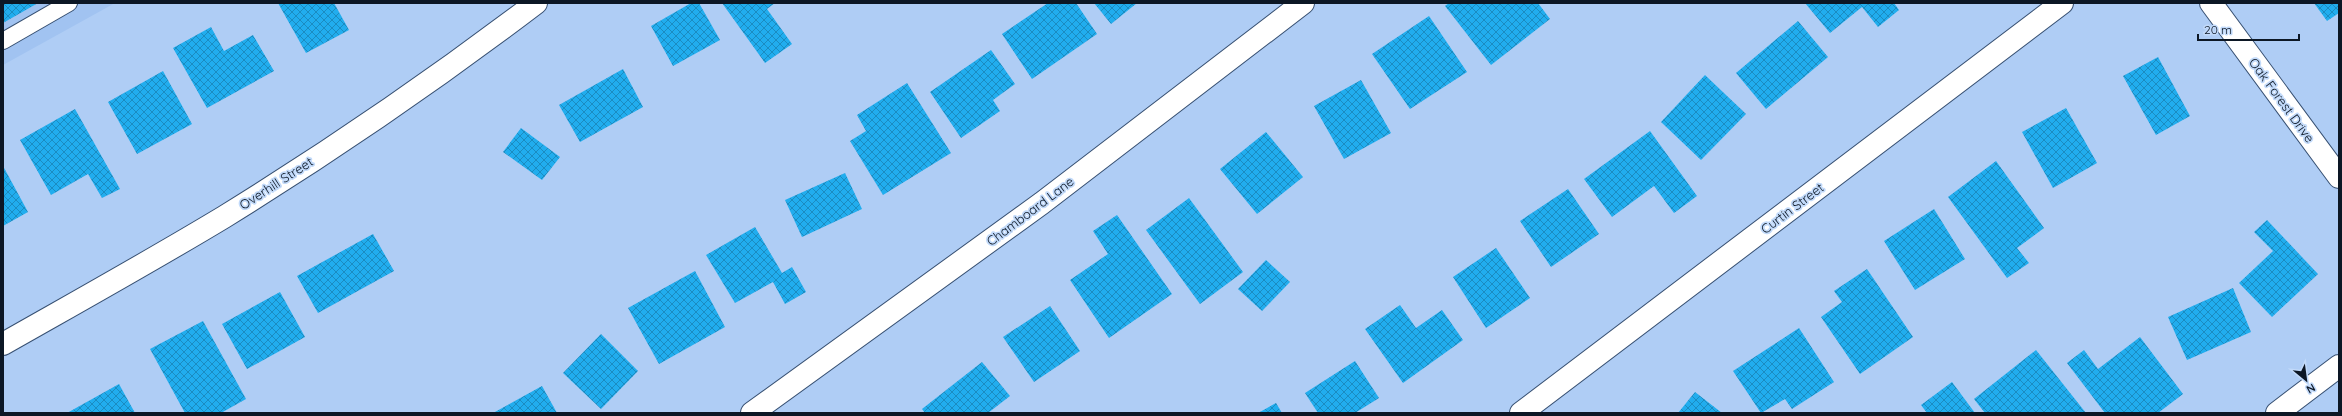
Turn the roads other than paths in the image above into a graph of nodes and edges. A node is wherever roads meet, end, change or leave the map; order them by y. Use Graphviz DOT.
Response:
graph roads {
  1 [pos="69,3"];
  2 [pos="536,3"];
  3 [pos="1303,3"];
  4 [pos="2062,3"];
  5 [pos="2211,3"];
  6 [pos="3,41"];
  7 [pos="2339,177"];
  8 [pos="3,344"];
  9 [pos="2339,366"];
  10 [pos="752,413"];
  11 [pos="1521,413"];
  12 [pos="2277,413"];
  1 -- 6 [label="lane"];
  2 -- 8 [label="street, Overhill Street"];
  3 -- 10 [label="street, Chamboard Lane"];
  4 -- 11 [label="street, Curtin Street"];
  5 -- 7 [label="street, Oak Forest Drive"];
  9 -- 12 [label="street"];
}
